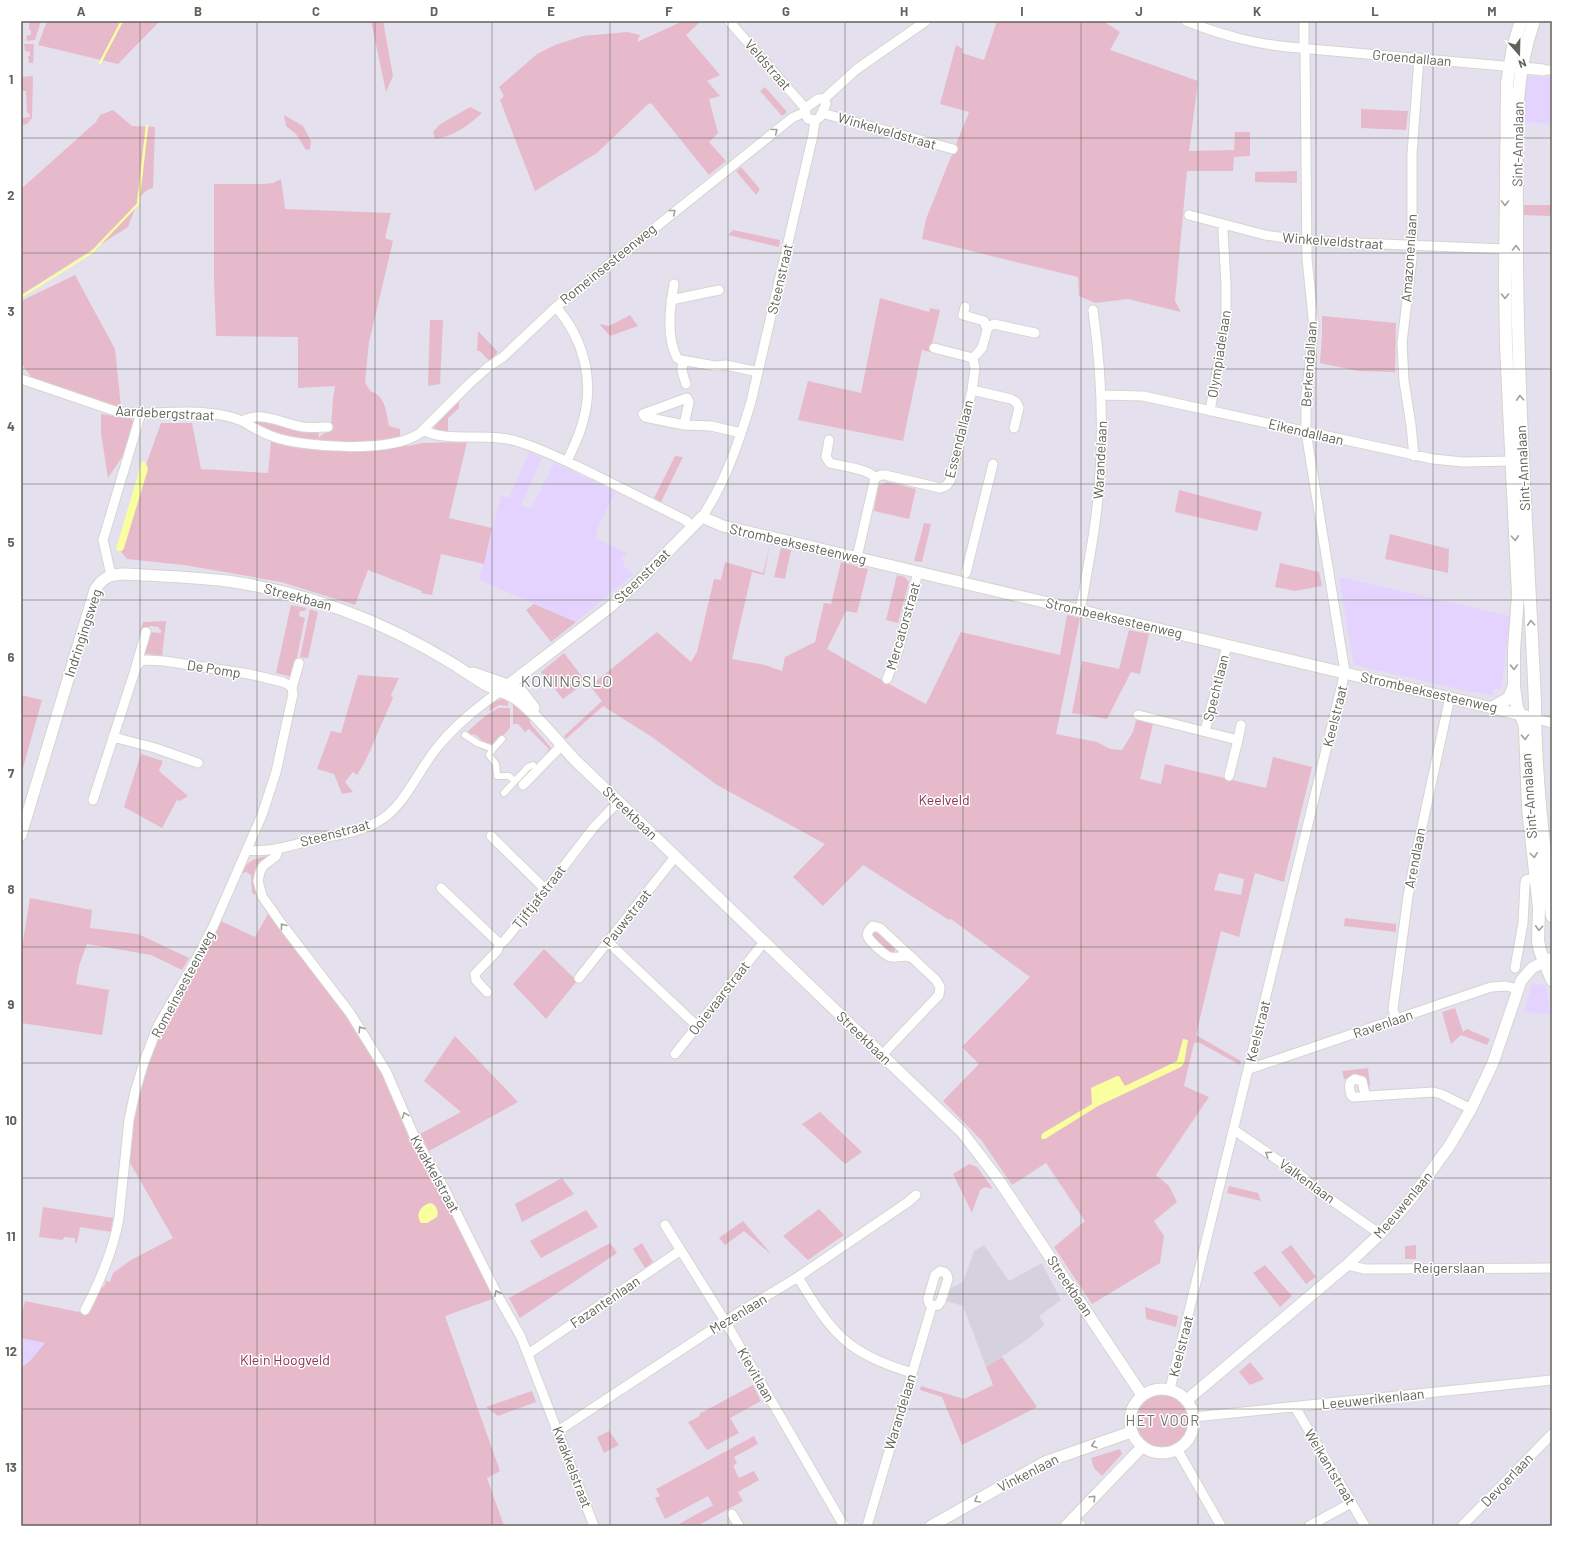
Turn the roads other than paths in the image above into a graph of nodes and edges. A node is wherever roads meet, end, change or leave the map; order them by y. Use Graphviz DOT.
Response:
graph roads {
  1 [pos="729,21"];
  2 [pos="926,21"];
  3 [pos="1186,21"];
  4 [pos="1304,21"];
  5 [pos="1521,21"];
  6 [pos="1534,21"];
  7 [pos="1305,48"];
  8 [pos="1419,58"];
  9 [pos="1515,67"];
  10 [pos="1547,70"];
  11 [pos="824,99"];
  12 [pos="805,111"];
  13 [pos="822,113"];
  14 [pos="815,120"];
  15 [pos="953,149"];
  16 [pos="1189,215"];
  17 [pos="1224,226"];
  18 [pos="1307,242"];
  19 [pos="1413,246"];
  20 [pos="1505,249"];
  21 [pos="674,284"];
  22 [pos="719,290"];
  23 [pos="671,300"];
  24 [pos="965,306"];
  25 [pos="556,307"];
  26 [pos="1093,310"];
  27 [pos="987,329"];
  28 [pos="1035,333"];
  29 [pos="934,348"];
  30 [pos="973,358"];
  31 [pos="686,361"];
  32 [pos="758,372"];
  33 [pos="21,379"];
  34 [pos="686,384"];
  35 [pos="972,390"];
  36 [pos="1102,395"];
  37 [pos="1210,411"];
  38 [pos="141,413"];
  39 [pos="242,421"];
  40 [pos="684,425"];
  41 [pos="328,427"];
  42 [pos="1014,428"];
  43 [pos="423,430"];
  44 [pos="1306,432"];
  45 [pos="741,433"];
  46 [pos="829,440"];
  47 [pos="1414,456"];
  48 [pos="1512,461"];
  49 [pos="568,462"];
  50 [pos="993,464"];
  51 [pos="875,478"];
  52 [pos="702,517"];
  53 [pos="692,526"];
  54 [pos="857,557"];
  55 [pos="918,572"];
  56 [pos="966,573"];
  57 [pos="112,575"];
  58 [pos="1080,609"];
  59 [pos="146,632"];
  60 [pos="1227,644"];
  61 [pos="299,662"];
  62 [pos="136,667"];
  63 [pos="1345,672"];
  64 [pos="469,673"];
  65 [pos="887,679"];
  66 [pos="509,685"];
  67 [pos="1514,686"];
  68 [pos="292,688"];
  69 [pos="499,692"];
  70 [pos="1450,697"];
  71 [pos="1494,707"];
  72 [pos="1138,716"];
  73 [pos="1527,716"];
  74 [pos="540,719"];
  75 [pos="1552,723"];
  76 [pos="1241,726"];
  77 [pos="1205,731"];
  78 [pos="465,735"];
  79 [pos="113,737"];
  80 [pos="502,739"];
  81 [pos="1238,740"];
  82 [pos="562,746"];
  83 [pos="493,750"];
  84 [pos="198,763"];
  85 [pos="533,765"];
  86 [pos="1229,776"];
  87 [pos="519,784"];
  88 [pos="504,793"];
  89 [pos="93,800"];
  90 [pos="618,802"];
  91 [pos="21,835"];
  92 [pos="490,836"];
  93 [pos="279,848"];
  94 [pos="247,850"];
  95 [pos="675,857"];
  96 [pos="1536,878"];
  97 [pos="441,888"];
  98 [pos="544,888"];
  99 [pos="1552,916"];
  100 [pos="608,942"];
  101 [pos="764,942"];
  102 [pos="500,944"];
  103 [pos="912,958"];
  104 [pos="1548,959"];
  105 [pos="1516,968"];
  106 [pos="579,978"];
  107 [pos="1552,980"];
  108 [pos="1518,989"];
  109 [pos="487,992"];
  110 [pos="1396,1020"];
  111 [pos="697,1026"];
  112 [pos="675,1054"];
  113 [pos="882,1055"];
  114 [pos="1249,1069"];
  115 [pos="1367,1096"];
  116 [pos="1471,1109"];
  117 [pos="1234,1130"];
  118 [pos="916,1195"];
  119 [pos="665,1225"];
  120 [pos="1380,1234"];
  121 [pos="681,1250"];
  122 [pos="1347,1265"];
  123 [pos="1552,1268"];
  124 [pos="798,1277"];
  125 [pos="932,1306"];
  126 [pos="85,1310"];
  127 [pos="725,1321"];
  128 [pos="528,1354"];
  129 [pos="912,1373"];
  130 [pos="1552,1380"];
  131 [pos="1170,1389"];
  132 [pos="1142,1395"];
  133 [pos="1187,1400"];
  134 [pos="1295,1407"];
  135 [pos="1194,1417"];
  136 [pos="558,1431"];
  137 [pos="1131,1432"];
  138 [pos="1552,1434"];
  139 [pos="1142,1447"];
  140 [pos="1177,1450"];
  141 [pos="1351,1502"];
  142 [pos="732,1514"];
  143 [pos="868,1522"];
  144 [pos="1073,1523"];
  145 [pos="594,1526"];
  146 [pos="739,1526"];
  147 [pos="844,1526"];
  148 [pos="862,1526"];
  149 [pos="931,1526"];
  150 [pos="1221,1526"];
  151 [pos="1309,1526"];
  152 [pos="1366,1526"];
  153 [pos="1462,1526"];
  1 -- 12 [label="street, Veldstraat"];
  2 -- 11 [label="street, Romeinsesteenweg"];
  3 -- 7 [label="street, Groendallaan"];
  4 -- 7 [label="street, Berkendallaan"];
  5 -- 9 [label="main road, Sint-Annalaan"];
  6 -- 9 [label="main road, Sint-Annalaan"];
  7 -- 8 [label="street, Groendallaan"];
  7 -- 18 [label="street, Berkendallaan"];
  8 -- 9 [label="street, Groendallaan"];
  8 -- 19 [label="street, Amazonenlaan"];
  9 -- 10 [label="street"];
  9 -- 20 [label="main road, Sint-Annalaan, one-way"];
  73 -- 9 [label="main road, Sint-Annalaan, one-way"];
  11 -- 12 [label="street, Romeinsesteenweg"];
  11 -- 13 [label="street"];
  12 -- 14 [label="street"];
  25 -- 12 [label="street, Romeinsesteenweg, one-way"];
  13 -- 14 [label="street"];
  13 -- 15 [label="street, Winkelveldstraat"];
  14 -- 32 [label="street, Steenstraat"];
  16 -- 17 [label="street, Winkelveldstraat"];
  17 -- 18 [label="street, Winkelveldstraat"];
  17 -- 37 [label="street, Olympiadelaan"];
  18 -- 19 [label="street, Winkelveldstraat"];
  18 -- 44 [label="street, Berkendallaan"];
  19 -- 20 [label="street, Winkelveldstraat"];
  19 -- 47 [label="street, Amazonenlaan"];
  20 -- 48 [label="main road, Sint-Annalaan, one-way"];
  21 -- 23 [label="street"];
  22 -- 23 [label="street"];
  23 -- 31 [label="street"];
  24 -- 27 [label="street"];
  25 -- 43 [label="street, Romeinsesteenweg"];
  25 -- 49 [label="street"];
  26 -- 36 [label="street, Warandelaan"];
  27 -- 28 [label="street"];
  27 -- 30 [label="street"];
  29 -- 30 [label="street"];
  30 -- 35 [label="street, Essendallaan"];
  31 -- 32 [label="street"];
  31 -- 34 [label="street"];
  32 -- 45 [label="street, Steenstraat"];
  33 -- 38 [label="street, Aardebergstraat"];
  35 -- 42 [label="street, Essendallaan"];
  35 -- 51 [label="street, Essendallaan"];
  36 -- 37 [label="street, Eikendallaan"];
  36 -- 58 [label="street, Warandelaan"];
  37 -- 44 [label="street, Eikendallaan"];
  38 -- 39 [label="street, Aardebergstraat"];
  38 -- 57 [label="street, Indringingsweg"];
  39 -- 41 [label="street, Aardebergstraat"];
  39 -- 43 [label="street, Aardebergstraat"];
  40 -- 40 [label="street"];
  40 -- 45 [label="street"];
  43 -- 49 [label="street"];
  44 -- 47 [label="street, Eikendallaan"];
  44 -- 63 [label="street, Berkendallaan"];
  45 -- 52 [label="street, Steenstraat"];
  46 -- 51 [label="street, Essendallaan"];
  47 -- 48 [label="street, Eikendallaan"];
  48 -- 67 [label="main road, Sint-Annalaan, one-way"];
  49 -- 53 [label="street"];
  50 -- 56 [label="street"];
  51 -- 54 [label="street"];
  52 -- 53 [label="street, Steenstraat"];
  52 -- 54 [label="street, Strombeeksesteenweg"];
  53 -- 66 [label="street, Steenstraat"];
  54 -- 55 [label="street, Strombeeksesteenweg"];
  55 -- 58 [label="street, Strombeeksesteenweg"];
  55 -- 65 [label="street, Mercatorstraat"];
  57 -- 64 [label="street, Streekbaan"];
  57 -- 91 [label="street, Indringingsweg"];
  58 -- 60 [label="street, Strombeeksesteenweg"];
  59 -- 62 [label="street"];
  60 -- 63 [label="street, Strombeeksesteenweg"];
  60 -- 77 [label="street, Spechtlaan"];
  61 -- 68 [label="street, Romeinsesteenweg"];
  62 -- 68 [label="street, De Pomp"];
  62 -- 79 [label="street"];
  63 -- 70 [label="street, Strombeeksesteenweg"];
  63 -- 114 [label="street, Keelstraat"];
  64 -- 66 [label="street, Streekbaan"];
  64 -- 69 [label="street, Streekbaan"];
  66 -- 69 [label="street, Steenstraat"];
  66 -- 74 [label="street, Streekbaan"];
  67 -- 71 [label="main road"];
  67 -- 73 [label="main road, Sint-Annalaan"];
  68 -- 94 [label="street, Romeinsesteenweg"];
  69 -- 74 [label="street, Streekbaan"];
  69 -- 93 [label="street, Steenstraat"];
  70 -- 71 [label="street, Strombeeksesteenweg"];
  70 -- 110 [label="street, Arendlaan"];
  71 -- 73 [label="street, Strombeeksesteenweg"];
  72 -- 77 [label="street, Spechtlaan"];
  73 -- 75 [label="street"];
  73 -- 96 [label="main road, Sint-Annalaan, one-way"];
  73 -- 99 [label="main road, Sint-Annalaan"];
  74 -- 82 [label="street, Streekbaan"];
  76 -- 81 [label="street"];
  77 -- 81 [label="street, Spechtlaan"];
  78 -- 83 [label="street"];
  79 -- 84 [label="street"];
  79 -- 89 [label="street"];
  80 -- 83 [label="street"];
  81 -- 86 [label="street"];
  82 -- 87 [label="street"];
  82 -- 90 [label="street, Streekbaan"];
  83 -- 87 [label="street"];
  85 -- 87 [label="street"];
  87 -- 88 [label="street"];
  90 -- 95 [label="street, Streekbaan"];
  90 -- 98 [label="street, Tjiftjafstraat"];
  92 -- 98 [label="street"];
  93 -- 94 [label="street, Steenstraat"];
  128 -- 93 [label="street, Kwakkelstraat, one-way"];
  94 -- 126 [label="street, Romeinsesteenweg"];
  95 -- 100 [label="street, Pauwstraat"];
  95 -- 101 [label="street, Streekbaan"];
  96 -- 104 [label="main road, Sint-Annalaan, one-way"];
  96 -- 105 [label="street"];
  97 -- 102 [label="street"];
  98 -- 102 [label="street, Tjiftjafstraat"];
  100 -- 106 [label="street, Pauwstraat"];
  100 -- 111 [label="street"];
  101 -- 111 [label="street, Ooievaarstraat"];
  101 -- 113 [label="street, Streekbaan"];
  102 -- 109 [label="street, Tjiftjafstraat"];
  103 -- 103 [label="street"];
  103 -- 113 [label="street"];
  104 -- 107 [label="main road, Sint-Annalaan"];
  104 -- 108 [label="street, Meeuwenlaan"];
  108 -- 110 [label="street, Ravenlaan"];
  108 -- 116 [label="street, Meeuwenlaan"];
  110 -- 114 [label="street, Ravenlaan"];
  111 -- 112 [label="street, Ooievaarstraat"];
  113 -- 132 [label="street, Streekbaan"];
  114 -- 117 [label="street, Keelstraat"];
  115 -- 116 [label="street"];
  116 -- 120 [label="street, Meeuwenlaan"];
  120 -- 117 [label="street, Valkenlaan, one-way"];
  117 -- 131 [label="street, Keelstraat"];
  118 -- 124 [label="street, Mezenlaan"];
  119 -- 121 [label="street, Kievitlaan"];
  120 -- 122 [label="street, Meeuwenlaan"];
  121 -- 127 [label="street, Kievitlaan"];
  121 -- 128 [label="street, Fazantenlaan"];
  122 -- 123 [label="street, Reigerslaan"];
  122 -- 133 [label="street, Meeuwenlaan"];
  124 -- 127 [label="street, Mezenlaan"];
  124 -- 129 [label="street"];
  125 -- 129 [label="street, Warandelaan"];
  127 -- 136 [label="street, Mezenlaan"];
  127 -- 147 [label="street, Kievitlaan"];
  128 -- 136 [label="street, Kwakkelstraat"];
  129 -- 143 [label="street, Warandelaan"];
  130 -- 134 [label="street, Leeuwerikenlaan"];
  131 -- 132 [label="street"];
  131 -- 133 [label="street"];
  132 -- 137 [label="street"];
  133 -- 135 [label="street"];
  134 -- 135 [label="street, Leeuwerikenlaan"];
  134 -- 141 [label="street, Weikantstraat"];
  135 -- 140 [label="street"];
  136 -- 145 [label="street, Kwakkelstraat"];
  137 -- 139 [label="street"];
  137 -- 149 [label="street, Vinkenlaan, one-way"];
  138 -- 153 [label="street, Devoerlaan"];
  139 -- 140 [label="street"];
  144 -- 139 [label="street, one-way"];
  140 -- 150 [label="street"];
  141 -- 151 [label="street"];
  141 -- 152 [label="street, Weikantstraat"];
  142 -- 146 [label="street"];
  143 -- 148 [label="street, Warandelaan"];
}
